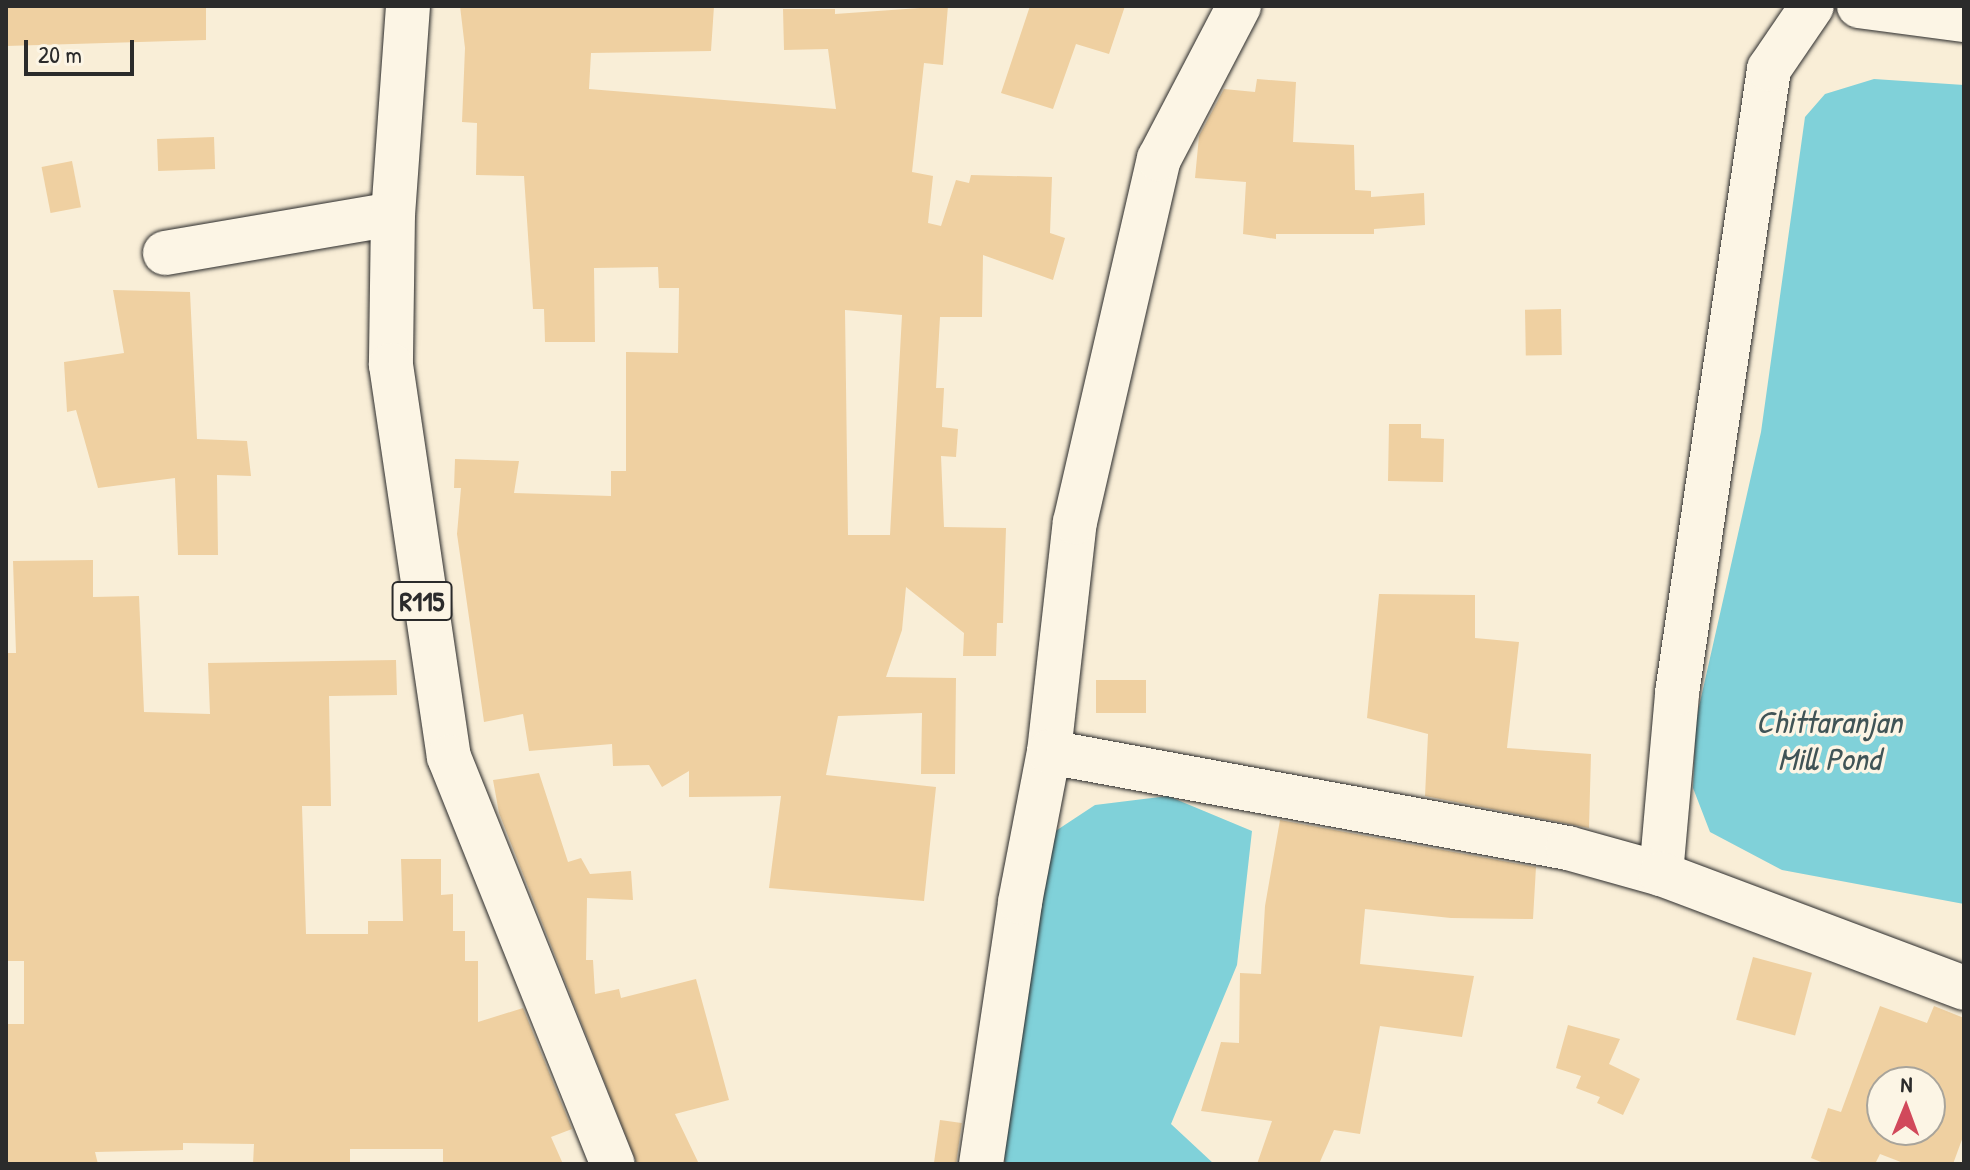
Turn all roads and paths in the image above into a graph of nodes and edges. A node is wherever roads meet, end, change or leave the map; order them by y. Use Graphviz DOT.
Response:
graph roads {
  1 [pos="408,6"];
  2 [pos="1239,6"];
  3 [pos="1812,6"];
  4 [pos="1859,6"];
  5 [pos="1964,20"];
  6 [pos="393,214"];
  7 [pos="165,253"];
  8 [pos="1049,752"];
  9 [pos="1661,874"];
  10 [pos="1964,988"];
  11 [pos="613,1164"];
  12 [pos="981,1164"];
  1 -- 6 [label="street, R115"];
  2 -- 8 [label="street"];
  3 -- 9 [label="street"];
  4 -- 5 [label="street"];
  6 -- 7 [label="street"];
  6 -- 11 [label="street, R115"];
  8 -- 9 [label="street"];
  8 -- 12 [label="street"];
  9 -- 10 [label="street"];
}
